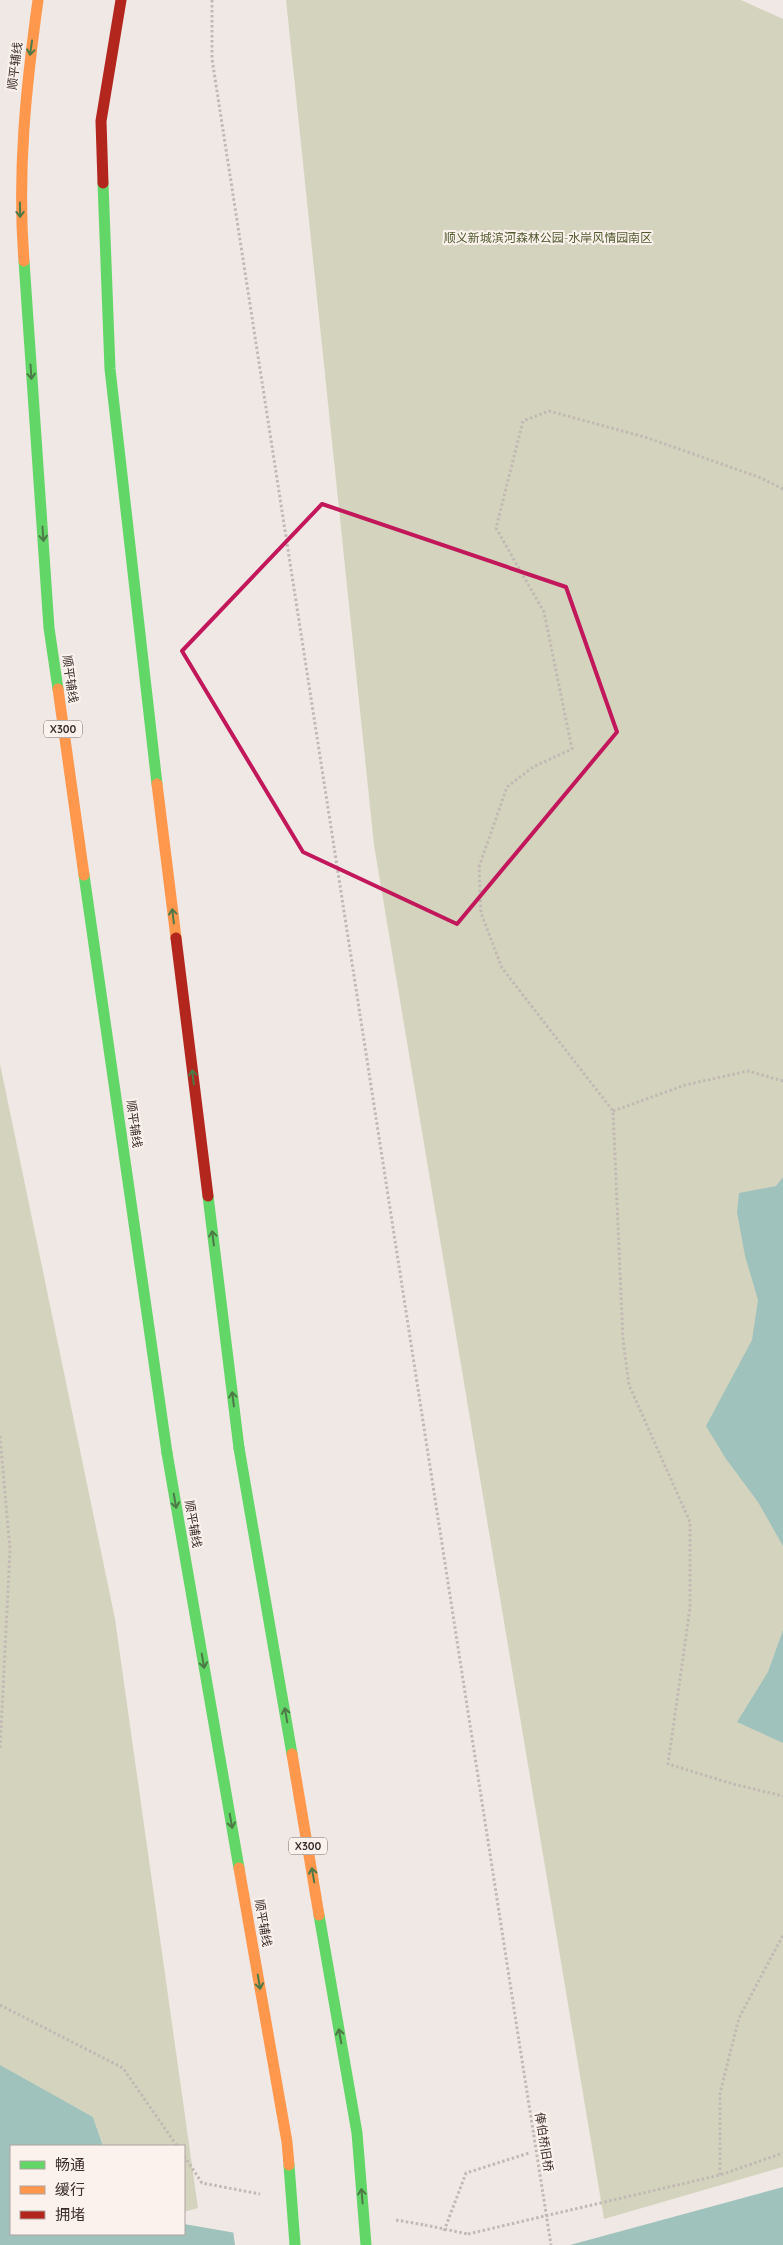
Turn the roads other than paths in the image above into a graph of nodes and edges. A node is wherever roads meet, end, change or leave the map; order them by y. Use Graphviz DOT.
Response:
graph roads {
  1 [pos="38,0"];
  2 [pos="121,0"];
  3 [pos="296,2245"];
  4 [pos="366,2245"];
  1 -- 3 [label="main road, 顺平辅线 / X300, one-way, bridge"];
  4 -- 2 [label="main road, X300, one-way, bridge"];
}
